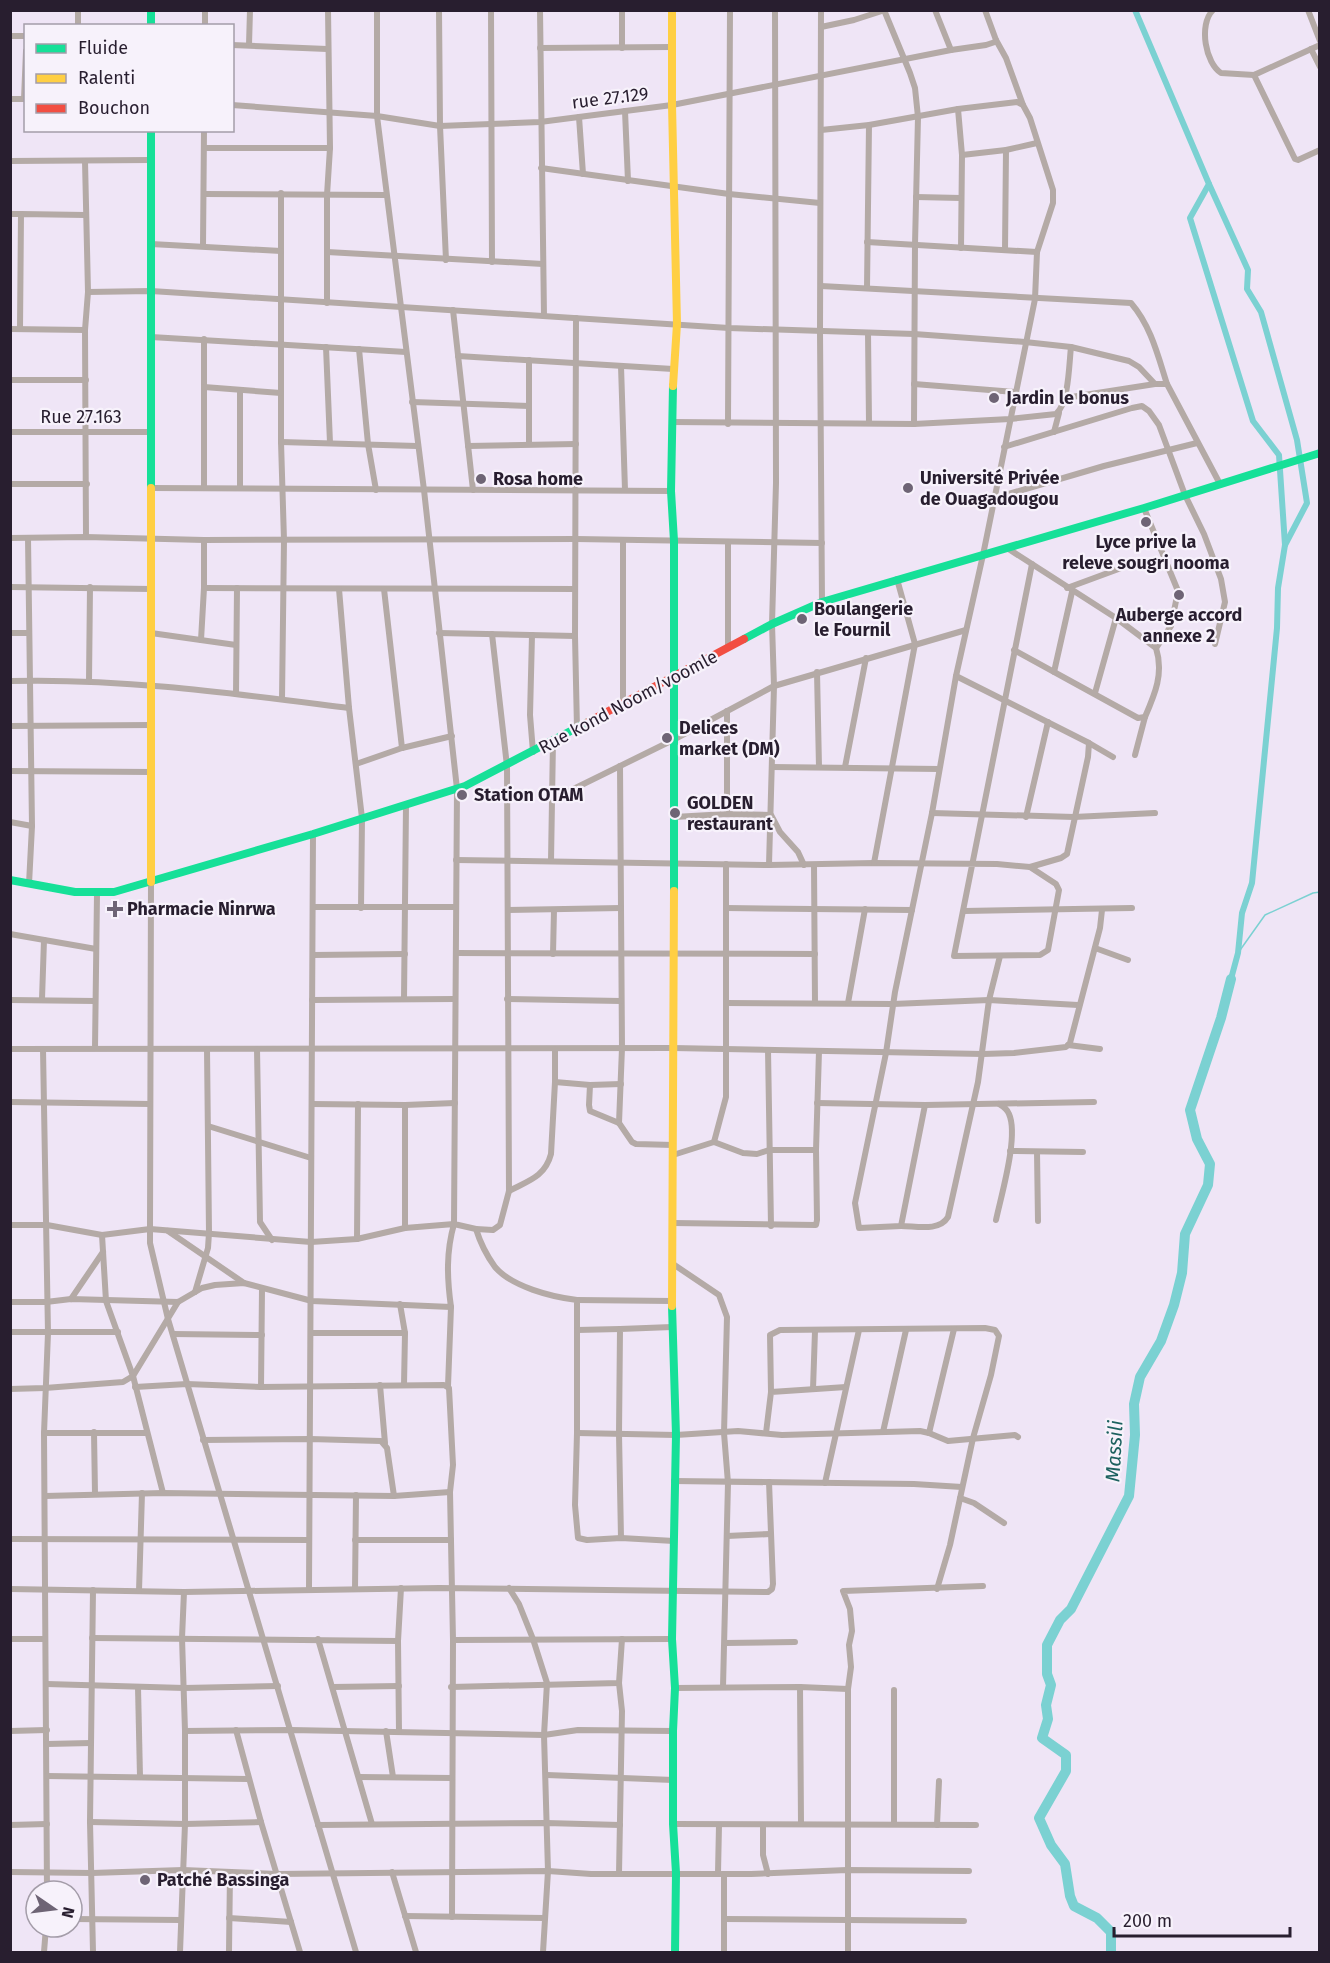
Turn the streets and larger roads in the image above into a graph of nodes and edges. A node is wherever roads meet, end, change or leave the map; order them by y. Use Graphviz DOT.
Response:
graph roads {
  1 [pos="250,10"];
  2 [pos="327,10"];
  3 [pos="377,10"];
  4 [pos="439,10"];
  5 [pos="491,10"];
  6 [pos="540,10"];
  7 [pos="622,10"];
  8 [pos="672,10"];
  9 [pos="730,10"];
  10 [pos="775,10"];
  11 [pos="821,10"];
  12 [pos="935,10"];
  13 [pos="985,10"];
  14 [pos="1213,10"];
  15 [pos="1308,10"];
  16 [pos="884,11"];
  17 [pos="821,27"];
  18 [pos="996,40"];
  19 [pos="1320,43"];
  20 [pos="234,45"];
  21 [pos="249,45"];
  22 [pos="672,47"];
  23 [pos="540,48"];
  24 [pos="622,48"];
  25 [pos="327,49"];
  26 [pos="1311,49"];
  27 [pos="951,50"];
  28 [pos="906,60"];
  29 [pos="1320,67"];
  30 [pos="1254,75"];
  31 [pos="820,77"];
  32 [pos="776,85"];
  33 [pos="729,94"];
  34 [pos="234,105"];
  35 [pos="672,105"];
  36 [pos="1023,105"];
  37 [pos="958,109"];
  38 [pos="625,111"];
  39 [pos="328,112"];
  40 [pos="377,116"];
  41 [pos="579,117"];
  42 [pos="918,117"];
  43 [pos="540,122"];
  44 [pos="491,125"];
  45 [pos="869,125"];
  46 [pos="440,126"];
  47 [pos="822,130"];
  48 [pos="151,132"];
  49 [pos="204,132"];
  50 [pos="1037,143"];
  51 [pos="204,148"];
  52 [pos="330,148"];
  53 [pos="1006,150"];
  54 [pos="1320,150"];
  55 [pos="962,155"];
  56 [pos="151,160"];
  57 [pos="10,161"];
  58 [pos="85,161"];
  59 [pos="541,168"];
  60 [pos="583,174"];
  61 [pos="627,181"];
  62 [pos="674,187"];
  63 [pos="281,193"];
  64 [pos="204,194"];
  65 [pos="729,194"];
  66 [pos="327,195"];
  67 [pos="386,195"];
  68 [pos="916,197"];
  69 [pos="775,198"];
  70 [pos="962,198"];
  71 [pos="820,203"];
  72 [pos="10,214"];
  73 [pos="21,214"];
  74 [pos="85,215"];
  75 [pos="867,243"];
  76 [pos="151,244"];
  77 [pos="915,244"];
  78 [pos="203,246"];
  79 [pos="961,248"];
  80 [pos="1005,250"];
  81 [pos="281,251"];
  82 [pos="327,252"];
  83 [pos="1037,252"];
  84 [pos="394,256"];
  85 [pos="446,260"];
  86 [pos="492,262"];
  87 [pos="543,264"];
  88 [pos="821,286"];
  89 [pos="867,288"];
  90 [pos="914,290"];
  91 [pos="151,291"];
  92 [pos="88,292"];
  93 [pos="1035,299"];
  94 [pos="281,300"];
  95 [pos="327,303"];
  96 [pos="400,307"];
  97 [pos="453,310"];
  98 [pos="544,316"];
  99 [pos="576,318"];
  100 [pos="677,324"];
  101 [pos="729,328"];
  102 [pos="10,329"];
  103 [pos="20,329"];
  104 [pos="85,330"];
  105 [pos="775,330"];
  106 [pos="820,332"];
  107 [pos="868,333"];
  108 [pos="914,334"];
  109 [pos="151,337"];
  110 [pos="204,339"];
  111 [pos="1025,342"];
  112 [pos="281,344"];
  113 [pos="326,347"];
  114 [pos="1071,347"];
  115 [pos="359,349"];
  116 [pos="406,352"];
  117 [pos="458,356"];
  118 [pos="529,360"];
  119 [pos="576,363"];
  120 [pos="621,366"];
  121 [pos="674,369"];
  122 [pos="10,380"];
  123 [pos="86,380"];
  124 [pos="914,384"];
  125 [pos="1155,384"];
  126 [pos="1167,384"];
  127 [pos="204,387"];
  128 [pos="240,390"];
  129 [pos="1015,392"];
  130 [pos="281,393"];
  131 [pos="1065,398"];
  132 [pos="412,402"];
  133 [pos="463,404"];
  134 [pos="529,406"];
  135 [pos="1059,413"];
  136 [pos="1010,419"];
  137 [pos="672,422"];
  138 [pos="821,422"];
  139 [pos="774,423"];
  140 [pos="869,423"];
  141 [pos="728,424"];
  142 [pos="914,424"];
  143 [pos="86,431"];
  144 [pos="10,432"];
  145 [pos="151,432"];
  146 [pos="1054,432"];
  147 [pos="282,442"];
  148 [pos="330,443"];
  149 [pos="1197,443"];
  150 [pos="368,444"];
  151 [pos="529,444"];
  152 [pos="576,444"];
  153 [pos="417,446"];
  154 [pos="468,446"];
  155 [pos="1004,447"];
  156 [pos="1168,450"];
  157 [pos="1320,453"];
  158 [pos="10,484"];
  159 [pos="87,484"];
  160 [pos="1220,484"];
  161 [pos="151,488"];
  162 [pos="204,488"];
  163 [pos="240,488"];
  164 [pos="284,490"];
  165 [pos="376,490"];
  166 [pos="424,490"];
  167 [pos="473,490"];
  168 [pos="575,490"];
  169 [pos="625,490"];
  170 [pos="671,491"];
  171 [pos="1185,495"];
  172 [pos="995,498"];
  173 [pos="1144,508"];
  174 [pos="86,537"];
  175 [pos="10,538"];
  176 [pos="28,538"];
  177 [pos="151,538"];
  178 [pos="576,539"];
  179 [pos="204,540"];
  180 [pos="284,540"];
  181 [pos="429,540"];
  182 [pos="623,540"];
  183 [pos="674,541"];
  184 [pos="728,542"];
  185 [pos="775,542"];
  186 [pos="822,543"];
  187 [pos="1007,548"];
  188 [pos="983,555"];
  189 [pos="1032,564"];
  190 [pos="1124,567"];
  191 [pos="897,579"];
  192 [pos="10,586"];
  193 [pos="30,586"];
  194 [pos="90,587"];
  195 [pos="204,588"];
  196 [pos="237,588"];
  197 [pos="151,589"];
  198 [pos="339,589"];
  199 [pos="384,589"];
  200 [pos="575,589"];
  201 [pos="283,590"];
  202 [pos="434,590"];
  203 [pos="1070,590"];
  204 [pos="822,602"];
  205 [pos="1116,618"];
  206 [pos="772,624"];
  207 [pos="966,630"];
  208 [pos="10,633"];
  209 [pos="29,633"];
  210 [pos="151,633"];
  211 [pos="439,633"];
  212 [pos="492,634"];
  213 [pos="532,635"];
  214 [pos="575,636"];
  215 [pos="201,640"];
  216 [pos="915,644"];
  217 [pos="1215,644"];
  218 [pos="236,645"];
  219 [pos="728,648"];
  220 [pos="1156,648"];
  221 [pos="1014,650"];
  222 [pos="866,658"];
  223 [pos="816,672"];
  224 [pos="1054,672"];
  225 [pos="956,676"];
  226 [pos="675,677"];
  227 [pos="30,680"];
  228 [pos="10,681"];
  229 [pos="89,681"];
  230 [pos="151,684"];
  231 [pos="774,686"];
  232 [pos="1095,693"];
  233 [pos="236,694"];
  234 [pos="282,699"];
  235 [pos="1004,700"];
  236 [pos="623,705"];
  237 [pos="349,708"];
  238 [pos="727,711"];
  239 [pos="1145,717"];
  240 [pos="1048,722"];
  241 [pos="151,725"];
  242 [pos="10,726"];
  243 [pos="30,726"];
  244 [pos="577,729"];
  245 [pos="452,736"];
  246 [pos="673,740"];
  247 [pos="554,741"];
  248 [pos="1089,743"];
  249 [pos="402,748"];
  250 [pos="533,752"];
  251 [pos="1135,755"];
  252 [pos="1113,757"];
  253 [pos="356,764"];
  254 [pos="507,766"];
  255 [pos="620,766"];
  256 [pos="772,767"];
  257 [pos="819,767"];
  258 [pos="845,767"];
  259 [pos="892,768"];
  260 [pos="939,769"];
  261 [pos="10,771"];
  262 [pos="31,771"];
  263 [pos="151,772"];
  264 [pos="457,789"];
  265 [pos="553,799"];
  266 [pos="406,805"];
  267 [pos="932,813"];
  268 [pos="1155,813"];
  269 [pos="727,814"];
  270 [pos="771,814"];
  271 [pos="983,816"];
  272 [pos="674,817"];
  273 [pos="1026,817"];
  274 [pos="1074,817"];
  275 [pos="362,818"];
  276 [pos="10,822"];
  277 [pos="32,826"];
  278 [pos="314,834"];
  279 [pos="456,860"];
  280 [pos="508,861"];
  281 [pos="551,861"];
  282 [pos="675,862"];
  283 [pos="620,863"];
  284 [pos="874,863"];
  285 [pos="974,863"];
  286 [pos="726,864"];
  287 [pos="922,864"];
  288 [pos="769,865"];
  289 [pos="804,865"];
  290 [pos="814,865"];
  291 [pos="1030,867"];
  292 [pos="10,880"];
  293 [pos="151,882"];
  294 [pos="29,884"];
  295 [pos="97,894"];
  296 [pos="313,908"];
  297 [pos="361,908"];
  298 [pos="406,908"];
  299 [pos="455,908"];
  300 [pos="621,908"];
  301 [pos="726,908"];
  302 [pos="1056,908"];
  303 [pos="1132,908"];
  304 [pos="815,909"];
  305 [pos="865,909"];
  306 [pos="508,910"];
  307 [pos="555,910"];
  308 [pos="912,910"];
  309 [pos="964,910"];
  310 [pos="1102,910"];
  311 [pos="10,934"];
  312 [pos="44,940"];
  313 [pos="1095,948"];
  314 [pos="96,949"];
  315 [pos="456,953"];
  316 [pos="508,953"];
  317 [pos="405,954"];
  318 [pos="553,954"];
  319 [pos="622,954"];
  320 [pos="674,954"];
  321 [pos="815,954"];
  322 [pos="313,955"];
  323 [pos="725,955"];
  324 [pos="1000,956"];
  325 [pos="1128,960"];
  326 [pos="42,999"];
  327 [pos="404,999"];
  328 [pos="456,999"];
  329 [pos="507,999"];
  330 [pos="10,1000"];
  331 [pos="95,1000"];
  332 [pos="312,1000"];
  333 [pos="990,1000"];
  334 [pos="621,1001"];
  335 [pos="726,1003"];
  336 [pos="815,1003"];
  337 [pos="848,1004"];
  338 [pos="892,1004"];
  339 [pos="1078,1005"];
  340 [pos="1068,1045"];
  341 [pos="95,1048"];
  342 [pos="312,1048"];
  343 [pos="508,1048"];
  344 [pos="622,1048"];
  345 [pos="673,1048"];
  346 [pos="10,1049"];
  347 [pos="43,1049"];
  348 [pos="150,1049"];
  349 [pos="207,1049"];
  350 [pos="257,1049"];
  351 [pos="456,1049"];
  352 [pos="555,1049"];
  353 [pos="1100,1049"];
  354 [pos="726,1050"];
  355 [pos="768,1050"];
  356 [pos="819,1051"];
  357 [pos="886,1053"];
  358 [pos="983,1054"];
  359 [pos="555,1082"];
  360 [pos="621,1084"];
  361 [pos="590,1085"];
  362 [pos="10,1102"];
  363 [pos="1094,1102"];
  364 [pos="44,1103"];
  365 [pos="455,1103"];
  366 [pos="818,1103"];
  367 [pos="150,1104"];
  368 [pos="312,1104"];
  369 [pos="358,1104"];
  370 [pos="973,1104"];
  371 [pos="999,1104"];
  372 [pos="405,1105"];
  373 [pos="876,1105"];
  374 [pos="925,1105"];
  375 [pos="619,1123"];
  376 [pos="208,1126"];
  377 [pos="257,1140"];
  378 [pos="714,1142"];
  379 [pos="673,1145"];
  380 [pos="769,1150"];
  381 [pos="816,1150"];
  382 [pos="1010,1151"];
  383 [pos="1037,1152"];
  384 [pos="1083,1152"];
  385 [pos="673,1155"];
  386 [pos="311,1158"];
  387 [pos="509,1191"];
  388 [pos="996,1220"];
  389 [pos="1038,1221"];
  390 [pos="673,1223"];
  391 [pos="454,1224"];
  392 [pos="10,1225"];
  393 [pos="47,1225"];
  394 [pos="771,1226"];
  395 [pos="901,1226"];
  396 [pos="405,1228"];
  397 [pos="150,1229"];
  398 [pos="476,1229"];
  399 [pos="168,1230"];
  400 [pos="209,1233"];
  401 [pos="102,1235"];
  402 [pos="357,1239"];
  403 [pos="273,1240"];
  404 [pos="311,1242"];
  405 [pos="103,1251"];
  406 [pos="205,1258"];
  407 [pos="673,1264"];
  408 [pos="244,1283"];
  409 [pos="262,1289"];
  410 [pos="195,1292"];
  411 [pos="71,1299"];
  412 [pos="577,1300"];
  413 [pos="106,1301"];
  414 [pos="312,1301"];
  415 [pos="672,1301"];
  416 [pos="10,1302"];
  417 [pos="46,1302"];
  418 [pos="164,1302"];
  419 [pos="178,1302"];
  420 [pos="400,1304"];
  421 [pos="451,1307"];
  422 [pos="168,1319"];
  423 [pos="672,1328"];
  424 [pos="620,1329"];
  425 [pos="954,1329"];
  426 [pos="577,1330"];
  427 [pos="859,1330"];
  428 [pos="906,1330"];
  429 [pos="815,1331"];
  430 [pos="10,1332"];
  431 [pos="117,1332"];
  432 [pos="48,1333"];
  433 [pos="312,1333"];
  434 [pos="173,1334"];
  435 [pos="405,1334"];
  436 [pos="262,1335"];
  437 [pos="133,1376"];
  438 [pos="187,1384"];
  439 [pos="380,1385"];
  440 [pos="404,1385"];
  441 [pos="311,1386"];
  442 [pos="448,1386"];
  443 [pos="135,1387"];
  444 [pos="261,1387"];
  445 [pos="846,1387"];
  446 [pos="45,1388"];
  447 [pos="10,1389"];
  448 [pos="813,1389"];
  449 [pos="771,1392"];
  450 [pos="94,1432"];
  451 [pos="724,1432"];
  452 [pos="883,1432"];
  453 [pos="929,1432"];
  454 [pos="44,1433"];
  455 [pos="146,1433"];
  456 [pos="578,1433"];
  457 [pos="766,1433"];
  458 [pos="619,1434"];
  459 [pos="835,1434"];
  460 [pos="676,1435"];
  461 [pos="1018,1437"];
  462 [pos="973,1438"];
  463 [pos="309,1439"];
  464 [pos="203,1440"];
  465 [pos="385,1443"];
  466 [pos="674,1481"];
  467 [pos="769,1482"];
  468 [pos="728,1483"];
  469 [pos="825,1483"];
  470 [pos="962,1486"];
  471 [pos="450,1492"];
  472 [pos="142,1493"];
  473 [pos="163,1493"];
  474 [pos="219,1493"];
  475 [pos="95,1494"];
  476 [pos="309,1495"];
  477 [pos="45,1496"];
  478 [pos="356,1496"];
  479 [pos="394,1496"];
  480 [pos="960,1498"];
  481 [pos="1004,1523"];
  482 [pos="770,1534"];
  483 [pos="727,1536"];
  484 [pos="621,1538"];
  485 [pos="10,1539"];
  486 [pos="45,1539"];
  487 [pos="232,1539"];
  488 [pos="140,1540"];
  489 [pos="309,1540"];
  490 [pos="356,1540"];
  491 [pos="451,1540"];
  492 [pos="674,1541"];
  493 [pos="983,1586"];
  494 [pos="401,1588"];
  495 [pos="452,1588"];
  496 [pos="509,1588"];
  497 [pos="10,1589"];
  498 [pos="309,1589"];
  499 [pos="355,1589"];
  500 [pos="937,1589"];
  501 [pos="46,1590"];
  502 [pos="93,1590"];
  503 [pos="247,1590"];
  504 [pos="726,1590"];
  505 [pos="139,1591"];
  506 [pos="184,1592"];
  507 [pos="673,1592"];
  508 [pos="92,1638"];
  509 [pos="182,1638"];
  510 [pos="263,1638"];
  511 [pos="10,1639"];
  512 [pos="45,1639"];
  513 [pos="318,1639"];
  514 [pos="533,1639"];
  515 [pos="622,1639"];
  516 [pos="672,1639"];
  517 [pos="453,1640"];
  518 [pos="398,1641"];
  519 [pos="725,1642"];
  520 [pos="795,1642"];
  521 [pos="547,1683"];
  522 [pos="619,1683"];
  523 [pos="46,1684"];
  524 [pos="92,1684"];
  525 [pos="278,1686"];
  526 [pos="399,1686"];
  527 [pos="800,1686"];
  528 [pos="138,1687"];
  529 [pos="333,1687"];
  530 [pos="451,1687"];
  531 [pos="723,1687"];
  532 [pos="184,1688"];
  533 [pos="675,1689"];
  534 [pos="848,1689"];
  535 [pos="894,1690"];
  536 [pos="47,1730"];
  537 [pos="236,1730"];
  538 [pos="291,1730"];
  539 [pos="621,1730"];
  540 [pos="10,1731"];
  541 [pos="185,1731"];
  542 [pos="346,1731"];
  543 [pos="387,1731"];
  544 [pos="673,1731"];
  545 [pos="399,1732"];
  546 [pos="451,1732"];
  547 [pos="544,1735"];
  548 [pos="91,1743"];
  549 [pos="47,1744"];
  550 [pos="547,1775"];
  551 [pos="47,1776"];
  552 [pos="91,1776"];
  553 [pos="140,1777"];
  554 [pos="359,1777"];
  555 [pos="393,1777"];
  556 [pos="184,1778"];
  557 [pos="452,1778"];
  558 [pos="248,1779"];
  559 [pos="620,1779"];
  560 [pos="673,1780"];
  561 [pos="939,1781"];
  562 [pos="90,1822"];
  563 [pos="261,1822"];
  564 [pos="452,1823"];
  565 [pos="546,1823"];
  566 [pos="801,1823"];
  567 [pos="47,1824"];
  568 [pos="184,1824"];
  569 [pos="372,1824"];
  570 [pos="673,1824"];
  571 [pos="847,1824"];
  572 [pos="894,1824"];
  573 [pos="10,1825"];
  574 [pos="318,1825"];
  575 [pos="620,1825"];
  576 [pos="718,1825"];
  577 [pos="763,1825"];
  578 [pos="937,1825"];
  579 [pos="976,1825"];
  580 [pos="183,1870"];
  581 [pos="847,1870"];
  582 [pos="453,1871"];
  583 [pos="548,1871"];
  584 [pos="969,1871"];
  585 [pos="10,1872"];
  586 [pos="230,1872"];
  587 [pos="331,1872"];
  588 [pos="392,1872"];
  589 [pos="47,1873"];
  590 [pos="92,1873"];
  591 [pos="676,1873"];
  592 [pos="721,1873"];
  593 [pos="277,1874"];
  594 [pos="619,1874"];
  595 [pos="768,1874"];
  596 [pos="47,1879"];
  597 [pos="405,1916"];
  598 [pos="452,1917"];
  599 [pos="229,1918"];
  600 [pos="544,1918"];
  601 [pos="724,1918"];
  602 [pos="84,1919"];
  603 [pos="93,1919"];
  604 [pos="181,1920"];
  605 [pos="847,1920"];
  606 [pos="291,1922"];
  607 [pos="964,1922"];
  608 [pos="93,1953"];
  609 [pos="180,1953"];
  610 [pos="229,1953"];
  611 [pos="300,1953"];
  612 [pos="356,1953"];
  613 [pos="416,1953"];
  614 [pos="543,1953"];
  615 [pos="675,1953"];
  616 [pos="724,1953"];
  617 [pos="848,1953"];
  1 -- 21 [label="street"];
  2 -- 25 [label="street"];
  3 -- 40 [label="street"];
  4 -- 46 [label="street"];
  5 -- 44 [label="street"];
  6 -- 23 [label="street"];
  7 -- 24 [label="street"];
  8 -- 22 [label="street"];
  9 -- 33 [label="street"];
  10 -- 32 [label="street"];
  11 -- 17 [label="street"];
  12 -- 27 [label="street"];
  13 -- 18 [label="street"];
  14 -- 30 [label="street"];
  15 -- 19 [label="street"];
  16 -- 17 [label="street"];
  16 -- 28 [label="street"];
  17 -- 31 [label="street"];
  18 -- 27 [label="street, rue 27.129"];
  18 -- 36 [label="street"];
  19 -- 26 [label="street"];
  20 -- 21 [label="street"];
  21 -- 25 [label="street"];
  22 -- 24 [label="street"];
  22 -- 35 [label="street"];
  23 -- 24 [label="street"];
  23 -- 43 [label="street"];
  25 -- 39 [label="street"];
  26 -- 29 [label="street"];
  26 -- 30 [label="street"];
  27 -- 28 [label="street, rue 27.129"];
  28 -- 31 [label="street, rue 27.129"];
  28 -- 42 [label="street"];
  30 -- 54 [label="street"];
  31 -- 32 [label="street, rue 27.129"];
  31 -- 47 [label="street"];
  32 -- 33 [label="street, rue 27.129"];
  32 -- 69 [label="street"];
  33 -- 35 [label="street, rue 27.129"];
  33 -- 65 [label="street"];
  34 -- 39 [label="street, rue 27.129"];
  35 -- 38 [label="street, rue 27.129"];
  35 -- 62 [label="street"];
  36 -- 37 [label="street"];
  36 -- 50 [label="street"];
  37 -- 42 [label="street"];
  37 -- 55 [label="street"];
  38 -- 41 [label="street, rue 27.129"];
  38 -- 61 [label="street"];
  39 -- 40 [label="street, rue 27.129"];
  39 -- 52 [label="street"];
  40 -- 46 [label="street, rue 27.129"];
  40 -- 67 [label="street"];
  41 -- 43 [label="street, rue 27.129"];
  41 -- 60 [label="street"];
  42 -- 45 [label="street"];
  42 -- 68 [label="street"];
  43 -- 44 [label="street, rue 27.129"];
  43 -- 59 [label="street"];
  44 -- 46 [label="street, rue 27.129"];
  44 -- 86 [label="street"];
  45 -- 47 [label="street"];
  45 -- 75 [label="street"];
  46 -- 85 [label="street"];
  47 -- 71 [label="street"];
  48 -- 56 [label="street"];
  49 -- 51 [label="street"];
  50 -- 53 [label="street"];
  50 -- 83 [label="street"];
  51 -- 52 [label="street"];
  51 -- 64 [label="street"];
  52 -- 66 [label="street"];
  53 -- 55 [label="street"];
  53 -- 80 [label="street"];
  55 -- 70 [label="street"];
  56 -- 58 [label="street"];
  56 -- 76 [label="street"];
  57 -- 58 [label="street"];
  58 -- 74 [label="street"];
  59 -- 60 [label="street"];
  59 -- 87 [label="street"];
  60 -- 61 [label="street"];
  61 -- 62 [label="street"];
  62 -- 65 [label="street"];
  62 -- 100 [label="street"];
  63 -- 64 [label="street"];
  63 -- 66 [label="street"];
  63 -- 81 [label="street"];
  64 -- 78 [label="street"];
  65 -- 69 [label="street"];
  65 -- 101 [label="street"];
  66 -- 67 [label="street"];
  66 -- 82 [label="street"];
  67 -- 84 [label="street"];
  68 -- 70 [label="street"];
  68 -- 77 [label="street"];
  69 -- 71 [label="street"];
  69 -- 105 [label="street"];
  70 -- 79 [label="street"];
  71 -- 88 [label="street"];
  72 -- 73 [label="street"];
  73 -- 74 [label="street"];
  73 -- 103 [label="street"];
  74 -- 92 [label="street"];
  75 -- 77 [label="street"];
  75 -- 89 [label="street"];
  76 -- 78 [label="street"];
  76 -- 91 [label="street"];
  77 -- 79 [label="street"];
  77 -- 90 [label="street"];
  78 -- 81 [label="street"];
  79 -- 80 [label="street"];
  80 -- 83 [label="street"];
  81 -- 94 [label="street"];
  82 -- 84 [label="street"];
  82 -- 95 [label="street"];
  83 -- 93 [label="street"];
  84 -- 85 [label="street"];
  84 -- 96 [label="street"];
  85 -- 86 [label="street"];
  86 -- 87 [label="street"];
  87 -- 98 [label="street"];
  88 -- 89 [label="street"];
  88 -- 106 [label="street"];
  89 -- 90 [label="street"];
  90 -- 93 [label="street"];
  90 -- 108 [label="street"];
  91 -- 92 [label="street"];
  91 -- 94 [label="street"];
  91 -- 109 [label="street"];
  92 -- 104 [label="street"];
  93 -- 111 [label="street"];
  93 -- 126 [label="street"];
  94 -- 95 [label="street"];
  94 -- 112 [label="street"];
  95 -- 96 [label="street"];
  96 -- 97 [label="street"];
  96 -- 116 [label="street"];
  97 -- 98 [label="street"];
  97 -- 117 [label="street"];
  98 -- 99 [label="street"];
  99 -- 100 [label="street"];
  99 -- 119 [label="street"];
  100 -- 101 [label="street"];
  100 -- 121 [label="street"];
  101 -- 105 [label="street"];
  101 -- 141 [label="street"];
  102 -- 103 [label="street"];
  103 -- 104 [label="street"];
  104 -- 123 [label="street"];
  105 -- 106 [label="street"];
  105 -- 139 [label="street"];
  106 -- 107 [label="street"];
  106 -- 138 [label="street"];
  107 -- 108 [label="street"];
  107 -- 140 [label="street"];
  108 -- 111 [label="street"];
  108 -- 124 [label="street"];
  109 -- 110 [label="street"];
  109 -- 145 [label="street"];
  110 -- 112 [label="street"];
  110 -- 127 [label="street"];
  111 -- 114 [label="street"];
  111 -- 129 [label="street"];
  112 -- 113 [label="street"];
  112 -- 130 [label="street"];
  113 -- 115 [label="street"];
  113 -- 148 [label="street"];
  114 -- 125 [label="street"];
  114 -- 131 [label="street"];
  115 -- 116 [label="street"];
  115 -- 150 [label="street"];
  116 -- 132 [label="street"];
  117 -- 118 [label="street"];
  117 -- 133 [label="street"];
  118 -- 119 [label="street"];
  118 -- 134 [label="street"];
  119 -- 120 [label="street"];
  119 -- 152 [label="street"];
  120 -- 121 [label="street"];
  120 -- 169 [label="street"];
  121 -- 137 [label="street"];
  122 -- 123 [label="street"];
  123 -- 143 [label="street"];
  124 -- 129 [label="street"];
  124 -- 142 [label="street"];
  125 -- 126 [label="street"];
  125 -- 131 [label="street"];
  126 -- 149 [label="street"];
  127 -- 128 [label="street"];
  127 -- 162 [label="street"];
  128 -- 130 [label="street"];
  128 -- 163 [label="street"];
  129 -- 136 [label="street"];
  130 -- 147 [label="street"];
  131 -- 135 [label="street"];
  132 -- 133 [label="street"];
  132 -- 153 [label="street"];
  133 -- 134 [label="street"];
  133 -- 154 [label="street"];
  134 -- 151 [label="street"];
  135 -- 136 [label="street"];
  135 -- 146 [label="street"];
  136 -- 142 [label="street"];
  136 -- 155 [label="street"];
  137 -- 141 [label="street"];
  137 -- 170 [label="street"];
  138 -- 139 [label="street"];
  138 -- 140 [label="street"];
  138 -- 186 [label="street"];
  139 -- 141 [label="street"];
  139 -- 185 [label="street"];
  140 -- 142 [label="street"];
  143 -- 144 [label="street, Rue 27.163"];
  143 -- 145 [label="street, Rue 27.163"];
  143 -- 159 [label="street"];
  145 -- 161 [label="street"];
  146 -- 155 [label="street"];
  146 -- 156 [label="street"];
  147 -- 148 [label="street"];
  147 -- 164 [label="street"];
  148 -- 150 [label="street"];
  149 -- 156 [label="street"];
  149 -- 160 [label="street"];
  150 -- 153 [label="street"];
  150 -- 165 [label="street"];
  151 -- 152 [label="street"];
  151 -- 154 [label="street"];
  152 -- 168 [label="street"];
  153 -- 166 [label="street"];
  154 -- 167 [label="street"];
  155 -- 172 [label="street"];
  156 -- 171 [label="street"];
  156 -- 172 [label="street"];
  157 -- 160 [label="street, Rue kond Noom/voomle"];
  158 -- 159 [label="street"];
  159 -- 174 [label="street"];
  160 -- 171 [label="street, Rue kond Noom/voomle"];
  161 -- 162 [label="street"];
  161 -- 177 [label="street"];
  162 -- 163 [label="street"];
  163 -- 164 [label="street"];
  164 -- 165 [label="street"];
  164 -- 180 [label="street"];
  165 -- 166 [label="street"];
  166 -- 167 [label="street"];
  166 -- 181 [label="street"];
  167 -- 168 [label="street"];
  168 -- 169 [label="street"];
  168 -- 178 [label="street"];
  169 -- 170 [label="street"];
  170 -- 183 [label="street"];
  171 -- 173 [label="street, Rue kond Noom/voomle"];
  171 -- 217 [label="street"];
  172 -- 188 [label="street"];
  173 -- 187 [label="street, Rue kond Noom/voomle"];
  173 -- 220 [label="street"];
  174 -- 176 [label="street"];
  174 -- 177 [label="street"];
  175 -- 176 [label="street"];
  176 -- 193 [label="street"];
  177 -- 179 [label="street"];
  177 -- 197 [label="street"];
  178 -- 181 [label="street"];
  178 -- 182 [label="street"];
  178 -- 200 [label="street"];
  179 -- 180 [label="street"];
  179 -- 195 [label="street"];
  180 -- 181 [label="street"];
  180 -- 201 [label="street"];
  181 -- 202 [label="street"];
  182 -- 183 [label="street"];
  182 -- 236 [label="street"];
  183 -- 184 [label="street"];
  183 -- 226 [label="street"];
  184 -- 185 [label="street"];
  184 -- 219 [label="street"];
  185 -- 186 [label="street"];
  185 -- 206 [label="street"];
  186 -- 204 [label="street"];
  187 -- 188 [label="street, Rue kond Noom/voomle"];
  187 -- 189 [label="street"];
  188 -- 191 [label="street, Rue kond Noom/voomle"];
  188 -- 207 [label="street"];
  189 -- 203 [label="street"];
  189 -- 221 [label="street"];
  190 -- 203 [label="street"];
  191 -- 204 [label="street, Rue kond Noom/voomle"];
  191 -- 216 [label="street"];
  192 -- 193 [label="street"];
  193 -- 194 [label="street"];
  193 -- 209 [label="street"];
  194 -- 197 [label="street"];
  194 -- 229 [label="street"];
  195 -- 196 [label="street"];
  195 -- 215 [label="street"];
  196 -- 201 [label="street"];
  196 -- 218 [label="street"];
  197 -- 210 [label="street"];
  198 -- 199 [label="street"];
  198 -- 201 [label="street"];
  198 -- 237 [label="street"];
  199 -- 202 [label="street"];
  199 -- 249 [label="street"];
  200 -- 202 [label="street"];
  200 -- 214 [label="street"];
  201 -- 234 [label="street"];
  202 -- 211 [label="street"];
  203 -- 205 [label="street"];
  203 -- 224 [label="street"];
  204 -- 206 [label="street, Rue kond Noom/voomle"];
  205 -- 220 [label="street"];
  205 -- 232 [label="street"];
  206 -- 219 [label="street, Rue kond Noom/voomle"];
  206 -- 231 [label="street"];
  207 -- 216 [label="street"];
  207 -- 225 [label="street"];
  208 -- 209 [label="street"];
  209 -- 227 [label="street"];
  210 -- 215 [label="street"];
  210 -- 230 [label="street"];
  211 -- 212 [label="street"];
  211 -- 245 [label="street"];
  212 -- 213 [label="street"];
  212 -- 254 [label="street"];
  213 -- 214 [label="street"];
  213 -- 250 [label="street"];
  214 -- 244 [label="street"];
  215 -- 218 [label="street"];
  216 -- 222 [label="street"];
  216 -- 259 [label="street"];
  218 -- 233 [label="street"];
  219 -- 226 [label="street, Rue kond Noom/voomle"];
  220 -- 239 [label="street"];
  221 -- 224 [label="street"];
  221 -- 235 [label="street"];
  222 -- 223 [label="street"];
  222 -- 258 [label="street"];
  223 -- 231 [label="street"];
  223 -- 257 [label="street"];
  224 -- 232 [label="street"];
  225 -- 235 [label="street"];
  225 -- 260 [label="street"];
  226 -- 236 [label="street, Rue kond Noom/voomle"];
  226 -- 246 [label="street"];
  227 -- 228 [label="street"];
  227 -- 229 [label="street"];
  227 -- 243 [label="street"];
  229 -- 230 [label="street"];
  230 -- 233 [label="street"];
  230 -- 241 [label="street"];
  231 -- 238 [label="street"];
  231 -- 256 [label="street"];
  232 -- 239 [label="street"];
  233 -- 234 [label="street"];
  234 -- 237 [label="street"];
  235 -- 240 [label="street"];
  235 -- 271 [label="street"];
  236 -- 244 [label="street, Rue kond Noom/voomle"];
  237 -- 253 [label="street"];
  238 -- 246 [label="street"];
  238 -- 269 [label="street"];
  239 -- 251 [label="street"];
  240 -- 248 [label="street"];
  240 -- 273 [label="street"];
  241 -- 243 [label="street"];
  241 -- 263 [label="street"];
  242 -- 243 [label="street"];
  243 -- 262 [label="street"];
  244 -- 247 [label="street, Rue kond Noom/voomle"];
  245 -- 249 [label="street"];
  245 -- 264 [label="street"];
  246 -- 255 [label="street"];
  246 -- 272 [label="street"];
  247 -- 250 [label="street, Rue kond Noom/voomle"];
  247 -- 265 [label="street"];
  248 -- 252 [label="street"];
  248 -- 274 [label="street"];
  249 -- 253 [label="street"];
  250 -- 254 [label="street, Rue kond Noom/voomle"];
  253 -- 275 [label="street"];
  254 -- 264 [label="street, Rue kond Noom/voomle"];
  254 -- 280 [label="street"];
  255 -- 265 [label="street"];
  255 -- 283 [label="street"];
  256 -- 257 [label="street"];
  256 -- 270 [label="street"];
  257 -- 258 [label="street"];
  258 -- 259 [label="street"];
  259 -- 260 [label="street"];
  259 -- 284 [label="street"];
  260 -- 267 [label="street"];
  261 -- 262 [label="street"];
  262 -- 263 [label="street"];
  262 -- 277 [label="street"];
  263 -- 293 [label="street"];
  264 -- 266 [label="street, Rue kond Noom/voomle"];
  264 -- 279 [label="street"];
  265 -- 281 [label="street"];
  266 -- 275 [label="street, Rue kond Noom/voomle"];
  266 -- 298 [label="street"];
  267 -- 271 [label="street"];
  267 -- 287 [label="street"];
  268 -- 274 [label="street"];
  269 -- 270 [label="street"];
  269 -- 272 [label="street"];
  270 -- 288 [label="street"];
  270 -- 289 [label="street"];
  271 -- 273 [label="street"];
  271 -- 285 [label="street"];
  272 -- 282 [label="street"];
  273 -- 274 [label="street"];
  274 -- 291 [label="street"];
  275 -- 278 [label="street, Rue kond Noom/voomle"];
  275 -- 297 [label="street"];
  276 -- 277 [label="street"];
  277 -- 294 [label="street"];
  278 -- 293 [label="street, Rue kond Noom/voomle"];
  278 -- 296 [label="street"];
  279 -- 280 [label="street"];
  279 -- 299 [label="street"];
  280 -- 281 [label="street"];
  280 -- 306 [label="street"];
  281 -- 283 [label="street"];
  282 -- 283 [label="street"];
  282 -- 286 [label="street"];
  282 -- 320 [label="street"];
  283 -- 300 [label="street"];
  284 -- 287 [label="street"];
  284 -- 290 [label="street"];
  285 -- 287 [label="street"];
  285 -- 291 [label="street"];
  285 -- 309 [label="street"];
  286 -- 288 [label="street"];
  286 -- 301 [label="street"];
  287 -- 308 [label="street"];
  288 -- 289 [label="street"];
  289 -- 290 [label="street"];
  290 -- 304 [label="street"];
  291 -- 302 [label="street"];
  292 -- 294 [label="street, Rue kond Noom/voomle"];
  293 -- 295 [label="street, Rue kond Noom/voomle"];
  293 -- 348 [label="street"];
  294 -- 295 [label="street, Rue kond Noom/voomle"];
  295 -- 314 [label="street"];
  296 -- 297 [label="street"];
  296 -- 322 [label="street"];
  297 -- 298 [label="street"];
  298 -- 299 [label="street"];
  298 -- 317 [label="street"];
  299 -- 315 [label="street"];
  300 -- 307 [label="street"];
  300 -- 319 [label="street"];
  301 -- 304 [label="street"];
  301 -- 323 [label="street"];
  302 -- 309 [label="street"];
  302 -- 310 [label="street"];
  302 -- 324 [label="street"];
  303 -- 310 [label="street"];
  304 -- 305 [label="street"];
  304 -- 321 [label="street"];
  305 -- 308 [label="street"];
  305 -- 337 [label="street"];
  306 -- 307 [label="street"];
  306 -- 316 [label="street"];
  307 -- 318 [label="street"];
  308 -- 338 [label="street"];
  309 -- 324 [label="street"];
  310 -- 313 [label="street"];
  311 -- 312 [label="street"];
  312 -- 314 [label="street"];
  312 -- 326 [label="street"];
  313 -- 325 [label="street"];
  313 -- 339 [label="street"];
  314 -- 331 [label="street"];
  315 -- 316 [label="street"];
  315 -- 328 [label="street"];
  316 -- 318 [label="street"];
  316 -- 329 [label="street"];
  317 -- 322 [label="street"];
  317 -- 327 [label="street"];
  318 -- 319 [label="street"];
  319 -- 320 [label="street"];
  319 -- 334 [label="street"];
  320 -- 323 [label="street"];
  320 -- 345 [label="street"];
  321 -- 323 [label="street"];
  321 -- 336 [label="street"];
  322 -- 332 [label="street"];
  323 -- 335 [label="street"];
  324 -- 333 [label="street"];
  326 -- 330 [label="street"];
  326 -- 331 [label="street"];
  327 -- 328 [label="street"];
  327 -- 332 [label="street"];
  328 -- 351 [label="street"];
  329 -- 334 [label="street"];
  329 -- 343 [label="street"];
  331 -- 341 [label="street"];
  332 -- 342 [label="street"];
  333 -- 338 [label="street"];
  333 -- 339 [label="street"];
  333 -- 358 [label="street"];
  334 -- 344 [label="street"];
  335 -- 336 [label="street"];
  335 -- 354 [label="street"];
  336 -- 337 [label="street"];
  337 -- 338 [label="street"];
  338 -- 357 [label="street"];
  339 -- 340 [label="street"];
  340 -- 353 [label="street"];
  340 -- 358 [label="street"];
  341 -- 347 [label="street"];
  341 -- 348 [label="street"];
  342 -- 350 [label="street"];
  342 -- 351 [label="street"];
  342 -- 368 [label="street"];
  343 -- 351 [label="street"];
  343 -- 352 [label="street"];
  343 -- 387 [label="street"];
  344 -- 345 [label="street"];
  344 -- 352 [label="street"];
  344 -- 360 [label="street"];
  345 -- 354 [label="street"];
  345 -- 379 [label="street"];
  346 -- 347 [label="street"];
  347 -- 364 [label="street"];
  348 -- 349 [label="street"];
  348 -- 367 [label="street"];
  349 -- 350 [label="street"];
  349 -- 376 [label="street"];
  350 -- 377 [label="street"];
  351 -- 365 [label="street"];
  352 -- 359 [label="street"];
  354 -- 355 [label="street"];
  354 -- 378 [label="street"];
  355 -- 356 [label="street"];
  355 -- 380 [label="street"];
  356 -- 357 [label="street"];
  356 -- 366 [label="street"];
  357 -- 358 [label="street"];
  357 -- 373 [label="street"];
  358 -- 370 [label="street"];
  359 -- 361 [label="street"];
  359 -- 387 [label="street"];
  360 -- 361 [label="street"];
  360 -- 375 [label="street"];
  361 -- 375 [label="street"];
  362 -- 364 [label="street"];
  363 -- 371 [label="street"];
  364 -- 367 [label="street"];
  364 -- 393 [label="street"];
  365 -- 372 [label="street"];
  365 -- 391 [label="street"];
  366 -- 373 [label="street"];
  366 -- 381 [label="street"];
  367 -- 397 [label="street"];
  368 -- 369 [label="street"];
  368 -- 386 [label="street"];
  369 -- 372 [label="street"];
  369 -- 402 [label="street"];
  370 -- 371 [label="street"];
  370 -- 374 [label="street"];
  370 -- 395 [label="street"];
  371 -- 382 [label="street"];
  372 -- 396 [label="street"];
  373 -- 374 [label="street"];
  373 -- 395 [label="street"];
  374 -- 395 [label="street"];
  375 -- 379 [label="street"];
  376 -- 377 [label="street"];
  376 -- 400 [label="street"];
  377 -- 386 [label="street"];
  377 -- 403 [label="street"];
  378 -- 380 [label="street"];
  378 -- 385 [label="street"];
  379 -- 385 [label="street"];
  380 -- 381 [label="street"];
  380 -- 394 [label="street"];
  381 -- 394 [label="street"];
  382 -- 383 [label="street"];
  382 -- 388 [label="street"];
  383 -- 384 [label="street"];
  383 -- 389 [label="street"];
  385 -- 390 [label="street"];
  386 -- 404 [label="street"];
  387 -- 398 [label="street"];
  390 -- 394 [label="street"];
  390 -- 407 [label="street"];
  391 -- 396 [label="street"];
  391 -- 398 [label="street"];
  391 -- 421 [label="street"];
  392 -- 393 [label="street"];
  393 -- 401 [label="street"];
  393 -- 417 [label="street"];
  396 -- 402 [label="street"];
  397 -- 399 [label="street"];
  397 -- 401 [label="street"];
  397 -- 418 [label="street"];
  398 -- 412 [label="street"];
  399 -- 400 [label="street"];
  399 -- 406 [label="street"];
  400 -- 403 [label="street"];
  400 -- 406 [label="street"];
  401 -- 405 [label="street"];
  402 -- 404 [label="street"];
  403 -- 404 [label="street"];
  404 -- 414 [label="street"];
  405 -- 411 [label="street"];
  405 -- 413 [label="street"];
  406 -- 408 [label="street"];
  406 -- 410 [label="street"];
  407 -- 415 [label="street"];
  407 -- 451 [label="street"];
  408 -- 409 [label="street"];
  408 -- 410 [label="street"];
  409 -- 414 [label="street"];
  409 -- 436 [label="street"];
  410 -- 419 [label="street"];
  411 -- 413 [label="street"];
  411 -- 417 [label="street"];
  412 -- 415 [label="street"];
  412 -- 426 [label="street"];
  413 -- 418 [label="street"];
  413 -- 431 [label="street"];
  414 -- 420 [label="street"];
  414 -- 433 [label="street"];
  415 -- 423 [label="street"];
  416 -- 417 [label="street"];
  417 -- 432 [label="street"];
  418 -- 419 [label="street"];
  418 -- 422 [label="street"];
  419 -- 422 [label="street"];
  420 -- 421 [label="street"];
  420 -- 435 [label="street"];
  421 -- 442 [label="street"];
  422 -- 434 [label="street"];
  422 -- 437 [label="street"];
  423 -- 424 [label="street"];
  423 -- 460 [label="street"];
  424 -- 426 [label="street"];
  424 -- 458 [label="street"];
  425 -- 428 [label="street"];
  425 -- 453 [label="street"];
  425 -- 462 [label="street"];
  426 -- 456 [label="street"];
  427 -- 428 [label="street"];
  427 -- 429 [label="street"];
  427 -- 445 [label="street"];
  428 -- 452 [label="street"];
  429 -- 448 [label="street"];
  429 -- 449 [label="street"];
  430 -- 432 [label="street"];
  431 -- 432 [label="street"];
  431 -- 437 [label="street"];
  432 -- 446 [label="street"];
  433 -- 435 [label="street"];
  433 -- 441 [label="street"];
  434 -- 436 [label="street"];
  434 -- 438 [label="street"];
  435 -- 440 [label="street"];
  436 -- 444 [label="street"];
  437 -- 443 [label="street"];
  437 -- 446 [label="street"];
  438 -- 443 [label="street"];
  438 -- 444 [label="street"];
  438 -- 464 [label="street"];
  439 -- 440 [label="street"];
  439 -- 441 [label="street"];
  439 -- 465 [label="street"];
  440 -- 442 [label="street"];
  441 -- 444 [label="street"];
  441 -- 463 [label="street"];
  442 -- 471 [label="street"];
  443 -- 455 [label="street"];
  445 -- 448 [label="street"];
  445 -- 459 [label="street"];
  446 -- 447 [label="street"];
  446 -- 454 [label="street"];
  448 -- 449 [label="street"];
  449 -- 457 [label="street"];
  450 -- 454 [label="street"];
  450 -- 455 [label="street"];
  450 -- 475 [label="street"];
  451 -- 457 [label="street"];
  451 -- 460 [label="street"];
  451 -- 468 [label="street"];
  452 -- 453 [label="street"];
  452 -- 459 [label="street"];
  453 -- 462 [label="street"];
  454 -- 477 [label="street"];
  455 -- 473 [label="street"];
  456 -- 458 [label="street"];
  456 -- 484 [label="street"];
  457 -- 459 [label="street"];
  458 -- 460 [label="street"];
  458 -- 484 [label="street"];
  459 -- 469 [label="street"];
  460 -- 466 [label="street"];
  461 -- 462 [label="street"];
  462 -- 470 [label="street"];
  463 -- 464 [label="street"];
  463 -- 465 [label="street"];
  463 -- 476 [label="street"];
  464 -- 474 [label="street"];
  465 -- 479 [label="street"];
  466 -- 468 [label="street"];
  466 -- 492 [label="street"];
  467 -- 468 [label="street"];
  467 -- 469 [label="street"];
  467 -- 482 [label="street"];
  468 -- 483 [label="street"];
  469 -- 470 [label="street"];
  470 -- 480 [label="street"];
  471 -- 479 [label="street"];
  471 -- 491 [label="street"];
  472 -- 473 [label="street"];
  472 -- 475 [label="street"];
  472 -- 488 [label="street"];
  473 -- 474 [label="street"];
  474 -- 476 [label="street"];
  474 -- 487 [label="street"];
  475 -- 477 [label="street"];
  476 -- 478 [label="street"];
  476 -- 489 [label="street"];
  477 -- 486 [label="street"];
  478 -- 479 [label="street"];
  478 -- 490 [label="street"];
  480 -- 481 [label="street"];
  480 -- 500 [label="street"];
  482 -- 483 [label="street"];
  482 -- 504 [label="street"];
  483 -- 504 [label="street"];
  484 -- 492 [label="street"];
  485 -- 486 [label="street"];
  486 -- 488 [label="street"];
  486 -- 501 [label="street"];
  487 -- 488 [label="street"];
  487 -- 489 [label="street"];
  487 -- 503 [label="street"];
  488 -- 505 [label="street"];
  489 -- 498 [label="street"];
  490 -- 491 [label="street"];
  490 -- 499 [label="street"];
  491 -- 495 [label="street"];
  492 -- 507 [label="street"];
  493 -- 500 [label="street"];
  494 -- 495 [label="street"];
  494 -- 499 [label="street"];
  494 -- 518 [label="street"];
  495 -- 496 [label="street"];
  495 -- 517 [label="street"];
  496 -- 507 [label="street"];
  496 -- 514 [label="street"];
  497 -- 501 [label="street"];
  498 -- 499 [label="street"];
  498 -- 503 [label="street"];
  500 -- 534 [label="street"];
  501 -- 502 [label="street"];
  501 -- 512 [label="street"];
  502 -- 505 [label="street"];
  502 -- 508 [label="street"];
  503 -- 506 [label="street"];
  503 -- 510 [label="street"];
  504 -- 507 [label="street"];
  504 -- 519 [label="street"];
  505 -- 506 [label="street"];
  506 -- 509 [label="street"];
  507 -- 516 [label="street"];
  508 -- 509 [label="street"];
  508 -- 524 [label="street"];
  509 -- 510 [label="street"];
  509 -- 532 [label="street"];
  510 -- 513 [label="street"];
  510 -- 525 [label="street"];
  511 -- 512 [label="street"];
  512 -- 523 [label="street"];
  513 -- 518 [label="street"];
  513 -- 529 [label="street"];
  514 -- 515 [label="street"];
  514 -- 517 [label="street"];
  514 -- 521 [label="street"];
  515 -- 516 [label="street"];
  515 -- 522 [label="street"];
  516 -- 533 [label="street"];
  517 -- 530 [label="street"];
  518 -- 526 [label="street"];
  519 -- 520 [label="street"];
  519 -- 531 [label="street"];
  521 -- 522 [label="street"];
  521 -- 530 [label="street"];
  521 -- 547 [label="street"];
  522 -- 539 [label="street"];
  523 -- 524 [label="street"];
  523 -- 536 [label="street"];
  524 -- 528 [label="street"];
  524 -- 548 [label="street"];
  525 -- 532 [label="street"];
  525 -- 538 [label="street"];
  526 -- 529 [label="street"];
  526 -- 545 [label="street"];
  527 -- 531 [label="street"];
  527 -- 534 [label="street"];
  527 -- 566 [label="street"];
  528 -- 532 [label="street"];
  528 -- 553 [label="street"];
  529 -- 542 [label="street"];
  530 -- 546 [label="street"];
  531 -- 533 [label="street"];
  532 -- 541 [label="street"];
  533 -- 544 [label="street"];
  534 -- 571 [label="street"];
  535 -- 572 [label="street"];
  536 -- 540 [label="street"];
  536 -- 549 [label="street"];
  537 -- 538 [label="street"];
  537 -- 541 [label="street"];
  537 -- 558 [label="street"];
  538 -- 542 [label="street"];
  538 -- 574 [label="street"];
  539 -- 544 [label="street"];
  539 -- 547 [label="street"];
  539 -- 559 [label="street"];
  541 -- 556 [label="street"];
  542 -- 543 [label="street"];
  542 -- 554 [label="street"];
  543 -- 545 [label="street"];
  543 -- 555 [label="street"];
  544 -- 560 [label="street"];
  545 -- 546 [label="street"];
  546 -- 547 [label="street"];
  546 -- 557 [label="street"];
  547 -- 550 [label="street"];
  548 -- 549 [label="street"];
  548 -- 552 [label="street"];
  549 -- 551 [label="street"];
  550 -- 559 [label="street"];
  550 -- 565 [label="street"];
  551 -- 552 [label="street"];
  551 -- 567 [label="street"];
  552 -- 553 [label="street"];
  552 -- 562 [label="street"];
  553 -- 556 [label="street"];
  554 -- 555 [label="street"];
  554 -- 569 [label="street"];
  555 -- 557 [label="street"];
  556 -- 558 [label="street"];
  556 -- 568 [label="street"];
  557 -- 564 [label="street"];
  558 -- 563 [label="street"];
  559 -- 560 [label="street"];
  559 -- 575 [label="street"];
  560 -- 570 [label="street"];
  561 -- 578 [label="street"];
  562 -- 568 [label="street"];
  562 -- 590 [label="street"];
  563 -- 568 [label="street"];
  563 -- 593 [label="street"];
  564 -- 565 [label="street"];
  564 -- 569 [label="street"];
  564 -- 582 [label="street"];
  565 -- 575 [label="street"];
  565 -- 583 [label="street"];
  566 -- 571 [label="street"];
  566 -- 577 [label="street"];
  567 -- 573 [label="street"];
  567 -- 589 [label="street"];
  568 -- 580 [label="street"];
  569 -- 574 [label="street"];
  570 -- 576 [label="street"];
  570 -- 591 [label="street"];
  571 -- 572 [label="street"];
  571 -- 581 [label="street"];
  572 -- 578 [label="street"];
  574 -- 587 [label="street"];
  575 -- 594 [label="street"];
  576 -- 577 [label="street"];
  576 -- 592 [label="street"];
  577 -- 595 [label="street"];
  578 -- 579 [label="street"];
  580 -- 586 [label="street"];
  580 -- 590 [label="street"];
  580 -- 604 [label="street"];
  581 -- 584 [label="street"];
  581 -- 595 [label="street"];
  581 -- 605 [label="street"];
  582 -- 583 [label="street"];
  582 -- 588 [label="street"];
  582 -- 598 [label="street"];
  583 -- 594 [label="street"];
  583 -- 600 [label="street"];
  585 -- 589 [label="street"];
  586 -- 593 [label="street"];
  586 -- 599 [label="street"];
  587 -- 588 [label="street"];
  587 -- 593 [label="street"];
  587 -- 612 [label="street"];
  588 -- 597 [label="street"];
  589 -- 590 [label="street"];
  589 -- 596 [label="street"];
  590 -- 603 [label="street"];
  591 -- 592 [label="street"];
  591 -- 594 [label="street"];
  591 -- 615 [label="street"];
  592 -- 595 [label="street"];
  592 -- 601 [label="street"];
  593 -- 606 [label="street"];
  597 -- 598 [label="street"];
  597 -- 613 [label="street"];
  598 -- 600 [label="street"];
  599 -- 606 [label="street"];
  599 -- 610 [label="street"];
  600 -- 614 [label="street"];
  601 -- 605 [label="street"];
  601 -- 616 [label="street"];
  602 -- 603 [label="street"];
  603 -- 604 [label="street"];
  603 -- 608 [label="street"];
  604 -- 609 [label="street"];
  605 -- 607 [label="street"];
  605 -- 617 [label="street"];
  606 -- 611 [label="street"];
}
